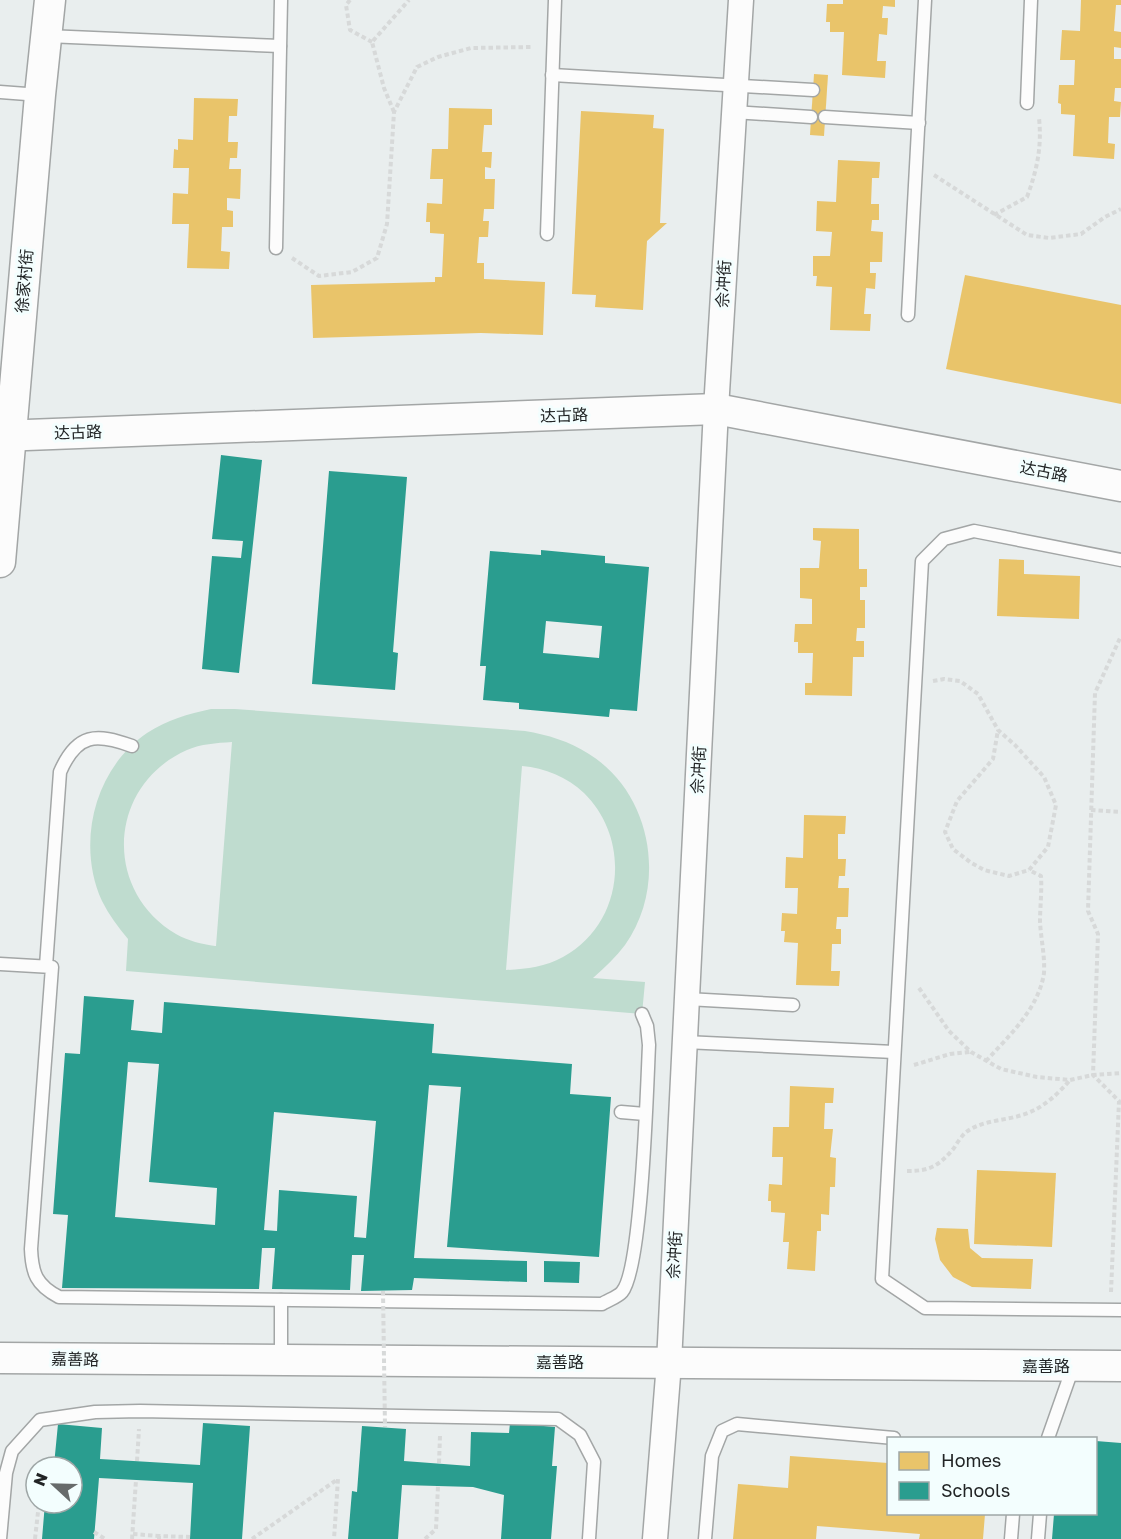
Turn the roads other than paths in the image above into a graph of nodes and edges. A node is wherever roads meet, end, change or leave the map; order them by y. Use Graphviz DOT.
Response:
graph roads {
  1 [pos="50,0"];
  2 [pos="281,0"];
  3 [pos="555,0"];
  4 [pos="741,0"];
  5 [pos="925,0"];
  6 [pos="1031,0"];
  7 [pos="46,36"];
  8 [pos="280,46"];
  9 [pos="552,75"];
  10 [pos="735,86"];
  11 [pos="813,90"];
  12 [pos="0,92"];
  13 [pos="40,95"];
  14 [pos="1027,102"];
  15 [pos="734,112"];
  16 [pos="811,117"];
  17 [pos="825,117"];
  18 [pos="919,123"];
  19 [pos="547,234"];
  20 [pos="276,248"];
  21 [pos="908,315"];
  22 [pos="716,409"];
  23 [pos="5,435"];
  24 [pos="1121,486"];
  25 [pos="1121,560"];
  26 [pos="0,562"];
  27 [pos="132,746"];
  28 [pos="0,964"];
  29 [pos="45,966"];
  30 [pos="687,999"];
  31 [pos="793,1005"];
  32 [pos="642,1014"];
  33 [pos="685,1042"];
  34 [pos="894,1052"];
  35 [pos="621,1112"];
  36 [pos="645,1114"];
  37 [pos="280,1300"];
  38 [pos="1116,1310"];
  39 [pos="0,1358"];
  40 [pos="281,1361"];
  41 [pos="669,1363"];
  42 [pos="1074,1366"];
  43 [pos="1121,1366"];
  44 [pos="887,1437"];
  45 [pos="1048,1437"];
  46 [pos="1013,1515"];
  47 [pos="1040,1515"];
  48 [pos="0,1539"];
  49 [pos="589,1539"];
  50 [pos="655,1539"];
  51 [pos="705,1539"];
  52 [pos="1011,1539"];
  53 [pos="1038,1539"];
  1 -- 7 [label="street, 徐家村街"];
  2 -- 8 [label="lane"];
  3 -- 9 [label="lane"];
  4 -- 10 [label="street, 佘冲街"];
  5 -- 18 [label="lane"];
  6 -- 14 [label="lane"];
  7 -- 8 [label="lane"];
  7 -- 13 [label="street, 徐家村街"];
  8 -- 20 [label="lane"];
  9 -- 10 [label="lane"];
  9 -- 19 [label="lane"];
  10 -- 11 [label="lane"];
  10 -- 15 [label="street, 佘冲街"];
  12 -- 13 [label="lane"];
  13 -- 23 [label="street, 徐家村街"];
  15 -- 16 [label="lane"];
  15 -- 22 [label="street, 佘冲街"];
  17 -- 18 [label="lane"];
  18 -- 21 [label="lane"];
  22 -- 23 [label="street, 达古路"];
  22 -- 24 [label="street, 达古路"];
  22 -- 30 [label="street, 佘冲街"];
  23 -- 26 [label="street, 徐家村街"];
  25 -- 34 [label="lane"];
  27 -- 29 [label="lane"];
  28 -- 29 [label="lane"];
  29 -- 37 [label="lane"];
  30 -- 31 [label="lane"];
  30 -- 33 [label="street, 佘冲街"];
  32 -- 36 [label="lane"];
  33 -- 34 [label="lane"];
  33 -- 41 [label="street, 佘冲街"];
  34 -- 38 [label="lane"];
  35 -- 36 [label="lane"];
  36 -- 37 [label="lane"];
  37 -- 40 [label="lane"];
  39 -- 40 [label="street, 嘉善路"];
  40 -- 41 [label="street, 嘉善路"];
  41 -- 42 [label="street, 嘉善路"];
  41 -- 50 [label="street, 佘冲街"];
  42 -- 43 [label="street, 嘉善路"];
  42 -- 45 [label="lane"];
  44 -- 51 [label="lane"];
  46 -- 52 [label="lane"];
  47 -- 53 [label="lane"];
  48 -- 49 [label="lane"];
}
